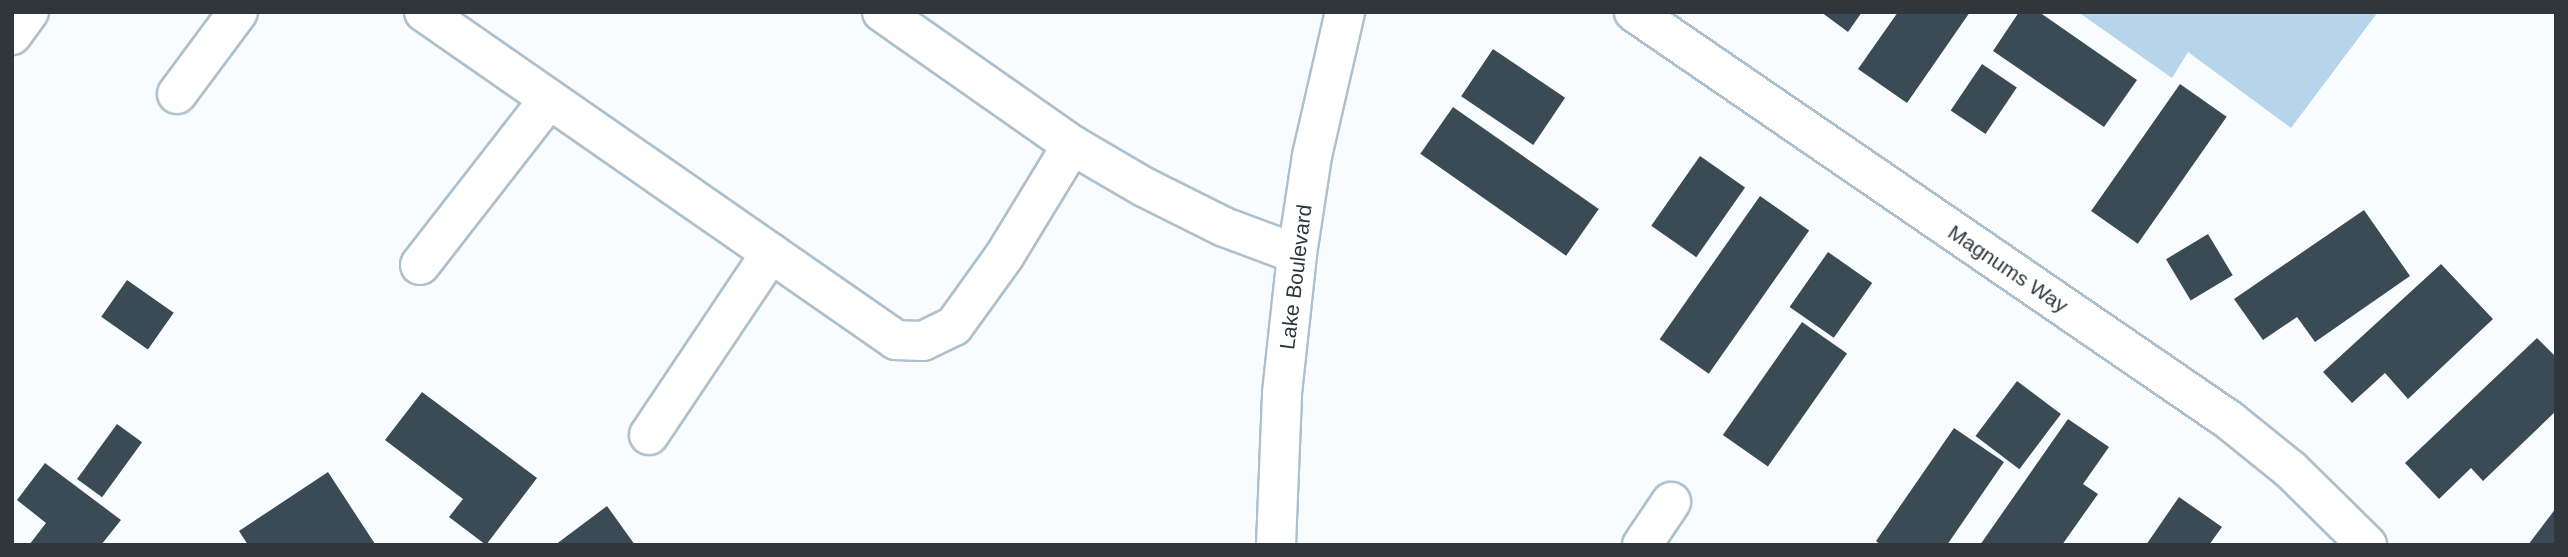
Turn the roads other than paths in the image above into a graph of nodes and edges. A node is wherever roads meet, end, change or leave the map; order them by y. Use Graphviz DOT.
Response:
graph roads {
  1 [pos="238,12"];
  2 [pos="424,12"];
  3 [pos="882,12"];
  4 [pos="1345,12"];
  5 [pos="1634,12"];
  6 [pos="177,94"];
  7 [pos="549,99"];
  8 [pos="1072,145"];
  9 [pos="771,253"];
  10 [pos="1297,254"];
  11 [pos="420,265"];
  12 [pos="649,435"];
  13 [pos="1671,502"];
  14 [pos="1276,545"];
  15 [pos="1642,545"];
  16 [pos="2367,545"];
  1 -- 6 [label="street"];
  2 -- 7 [label="street"];
  3 -- 8 [label="street"];
  4 -- 10 [label="street, Lake Boulevard"];
  5 -- 16 [label="street, Magnums Way"];
  7 -- 9 [label="street"];
  7 -- 11 [label="street"];
  8 -- 9 [label="street"];
  8 -- 10 [label="street"];
  9 -- 12 [label="street"];
  10 -- 14 [label="street, Lake Boulevard"];
  13 -- 15 [label="street"];
}
